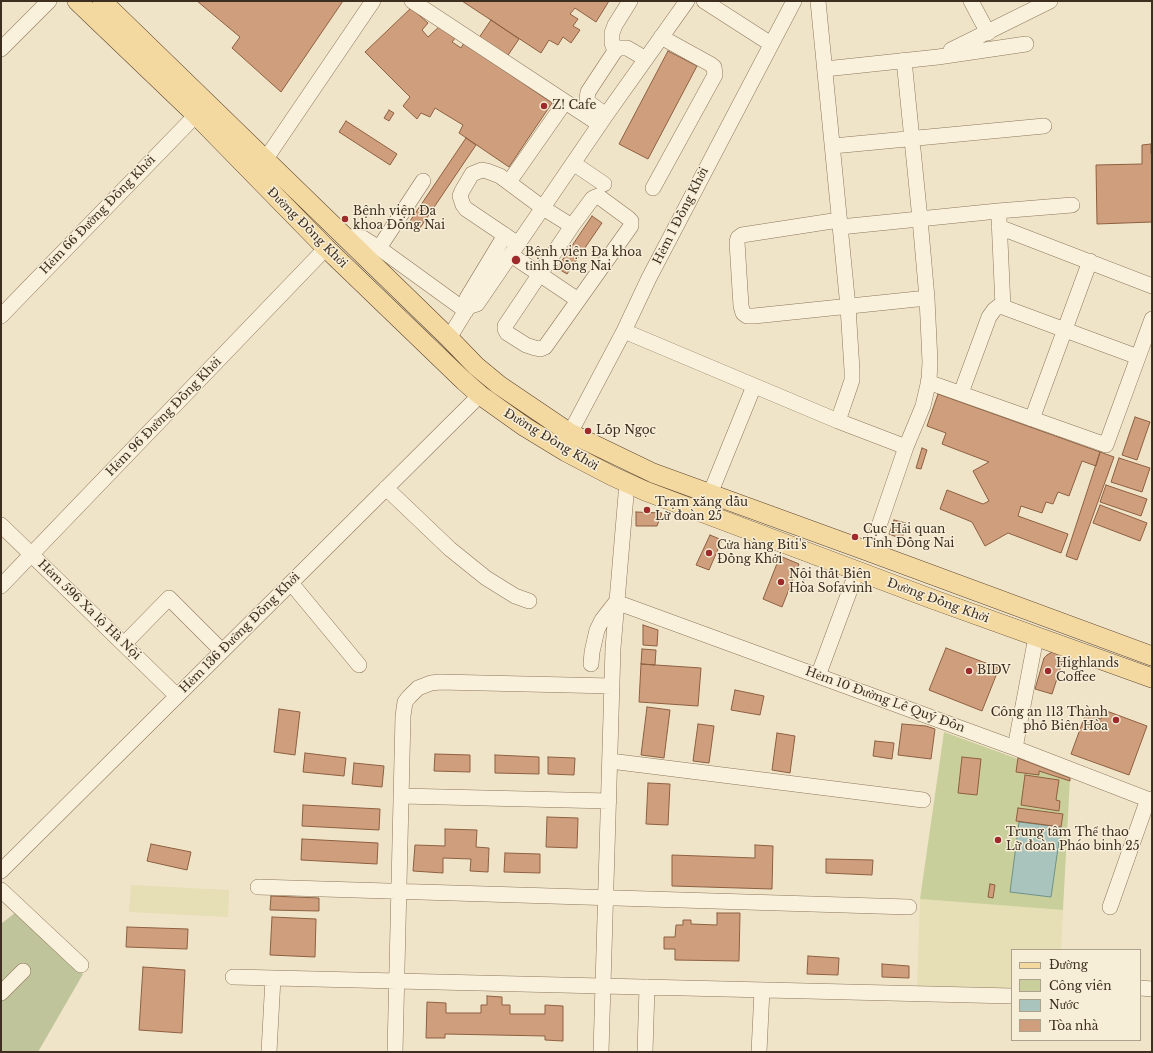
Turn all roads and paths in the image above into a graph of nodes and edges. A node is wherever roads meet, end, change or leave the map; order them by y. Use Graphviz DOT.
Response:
graph roads {
  1 [pos="49,1"];
  2 [pos="78,1"];
  3 [pos="102,1"];
  4 [pos="373,1"];
  5 [pos="412,1"];
  6 [pos="630,1"];
  7 [pos="687,1"];
  8 [pos="704,1"];
  9 [pos="818,1"];
  10 [pos="972,1"];
  11 [pos="1050,1"];
  12 [pos="789,3"];
  13 [pos="988,33"];
  14 [pos="662,37"];
  15 [pos="771,44"];
  16 [pos="1026,44"];
  17 [pos="1,49"];
  18 [pos="615,51"];
  19 [pos="938,57"];
  20 [pos="646,59"];
  21 [pos="904,60"];
  22 [pos="825,69"];
  23 [pos="565,102"];
  24 [pos="202,110"];
  25 [pos="602,119"];
  26 [pos="1044,126"];
  27 [pos="912,139"];
  28 [pos="833,146"];
  29 [pos="265,160"];
  30 [pos="573,163"];
  31 [pos="423,181"];
  32 [pos="509,182"];
  33 [pos="604,184"];
  34 [pos="652,188"];
  35 [pos="1072,205"];
  36 [pos="543,208"];
  37 [pos="998,211"];
  38 [pos="920,219"];
  39 [pos="840,224"];
  40 [pos="572,226"];
  41 [pos="999,227"];
  42 [pos="343,236"];
  43 [pos="505,236"];
  44 [pos="326,248"];
  45 [pos="379,248"];
  46 [pos="515,249"];
  47 [pos="1090,261"];
  48 [pos="539,275"];
  49 [pos="1152,286"];
  50 [pos="926,298"];
  51 [pos="578,300"];
  52 [pos="848,307"];
  53 [pos="1003,307"];
  54 [pos="467,309"];
  55 [pos="1,316"];
  56 [pos="1152,319"];
  57 [pos="1064,330"];
  58 [pos="624,331"];
  59 [pos="449,338"];
  60 [pos="1138,357"];
  61 [pos="928,382"];
  62 [pos="754,386"];
  63 [pos="961,393"];
  64 [pos="480,395"];
  65 [pos="1032,419"];
  66 [pos="838,421"];
  67 [pos="570,433"];
  68 [pos="906,448"];
  69 [pos="633,464"];
  70 [pos="627,483"];
  71 [pos="386,488"];
  72 [pos="710,494"];
  73 [pos="1,525"];
  74 [pos="870,552"];
  75 [pos="32,554"];
  76 [pos="857,571"];
  77 [pos="949,581"];
  78 [pos="291,583"];
  79 [pos="1,586"];
  80 [pos="528,601"];
  81 [pos="616,602"];
  82 [pos="942,602"];
  83 [pos="1036,636"];
  84 [pos="124,644"];
  85 [pos="222,651"];
  86 [pos="1152,656"];
  87 [pos="359,664"];
  88 [pos="591,664"];
  89 [pos="818,676"];
  90 [pos="1152,678"];
  91 [pos="612,686"];
  92 [pos="177,696"];
  93 [pos="1015,748"];
  94 [pos="610,761"];
  95 [pos="401,796"];
  96 [pos="923,800"];
  97 [pos="1150,800"];
  98 [pos="609,801"];
  99 [pos="1,871"];
  100 [pos="258,887"];
  101 [pos="1,890"];
  102 [pos="399,891"];
  103 [pos="606,898"];
  104 [pos="909,907"];
  105 [pos="1110,907"];
  106 [pos="81,965"];
  107 [pos="23,971"];
  108 [pos="233,977"];
  109 [pos="273,978"];
  110 [pos="397,981"];
  111 [pos="603,986"];
  112 [pos="647,987"];
  113 [pos="1141,988"];
  114 [pos="1152,989"];
  115 [pos="762,990"];
  116 [pos="1,993"];
  117 [pos="1011,996"];
  118 [pos="269,1052"];
  119 [pos="395,1052"];
  120 [pos="601,1052"];
  121 [pos="645,1052"];
  122 [pos="759,1052"];
  1 -- 17 [label="street"];
  2 -- 24 [label="main road, Đường Đồng Khởi"];
  3 -- 24 [label="main road, Đường Đồng Khởi"];
  4 -- 29 [label="street"];
  5 -- 23 [label="street"];
  6 -- 18 [label="street"];
  7 -- 14 [label="street"];
  8 -- 15 [label="street"];
  9 -- 22 [label="street"];
  10 -- 13 [label="street"];
  11 -- 13 [label="street"];
  12 -- 15 [label="street, Hẻm 1 Đồng Khởi"];
  13 -- 19 [label="street"];
  14 -- 20 [label="street"];
  14 -- 34 [label="street"];
  15 -- 58 [label="street, Hẻm 1 Đồng Khởi"];
  16 -- 19 [label="street"];
  18 -- 20 [label="street"];
  18 -- 25 [label="street"];
  19 -- 21 [label="street"];
  20 -- 25 [label="street"];
  21 -- 22 [label="street"];
  21 -- 27 [label="street"];
  22 -- 28 [label="street"];
  23 -- 25 [label="street"];
  23 -- 32 [label="street"];
  24 -- 29 [label="main road, Đường Đồng Khởi"];
  24 -- 44 [label="main road, Đường Đồng Khởi"];
  24 -- 55 [label="street, Hẻm 66 Đường Đồng Khởi"];
  25 -- 30 [label="street"];
  26 -- 27 [label="street"];
  27 -- 28 [label="street"];
  27 -- 38 [label="street"];
  28 -- 39 [label="street"];
  29 -- 42 [label="main road, Đường Đồng Khởi"];
  30 -- 33 [label="street"];
  30 -- 36 [label="street"];
  31 -- 45 [label="street"];
  32 -- 36 [label="street"];
  32 -- 43 [label="street"];
  35 -- 37 [label="street"];
  36 -- 40 [label="street"];
  36 -- 46 [label="street"];
  37 -- 38 [label="street"];
  37 -- 41 [label="street"];
  38 -- 39 [label="street"];
  38 -- 50 [label="street"];
  39 -- 52 [label="street"];
  39 -- 52 [label="street"];
  40 -- 48 [label="street"];
  40 -- 51 [label="street"];
  41 -- 47 [label="street"];
  41 -- 53 [label="street"];
  42 -- 45 [label="street"];
  42 -- 59 [label="main road, Đường Đồng Khởi"];
  43 -- 46 [label="street"];
  43 -- 54 [label="street"];
  44 -- 64 [label="main road, Đường Đồng Khởi"];
  44 -- 75 [label="street, Hẻm 96 Đường Đồng Khởi"];
  45 -- 54 [label="street"];
  46 -- 48 [label="street"];
  46 -- 54 [label="street"];
  47 -- 49 [label="street"];
  47 -- 57 [label="street"];
  48 -- 51 [label="street"];
  48 -- 51 [label="street"];
  50 -- 52 [label="street"];
  50 -- 61 [label="street"];
  52 -- 66 [label="street"];
  53 -- 57 [label="street"];
  53 -- 63 [label="street"];
  54 -- 59 [label="street"];
  56 -- 60 [label="street"];
  57 -- 60 [label="street"];
  57 -- 65 [label="street"];
  58 -- 62 [label="street"];
  58 -- 67 [label="street, Hẻm 1 Đồng Khởi"];
  59 -- 67 [label="main road, Đường Đồng Khởi"];
  60 -- 65 [label="street"];
  61 -- 63 [label="street"];
  61 -- 68 [label="street"];
  62 -- 66 [label="street"];
  62 -- 72 [label="street"];
  63 -- 65 [label="street"];
  64 -- 70 [label="main road, Đường Đồng Khởi"];
  64 -- 71 [label="street, Hẻm 136 Đường Đồng Khởi"];
  66 -- 68 [label="street"];
  67 -- 69 [label="main road, Đường Đồng Khởi"];
  68 -- 74 [label="street"];
  69 -- 70 [label="main road"];
  69 -- 72 [label="main road, Đường Đồng Khởi"];
  70 -- 76 [label="main road, Đường Đồng Khởi"];
  70 -- 81 [label="street"];
  71 -- 78 [label="street, Hẻm 136 Đường Đồng Khởi"];
  71 -- 80 [label="street"];
  72 -- 74 [label="main road, Đường Đồng Khởi"];
  73 -- 75 [label="street, Hẻm 596 Xa lộ Hà Nội"];
  74 -- 77 [label="main road, Đường Đồng Khởi"];
  75 -- 79 [label="street, Hẻm 96 Đường Đồng Khởi"];
  75 -- 84 [label="street, Hẻm 596 Xa lộ Hà Nội"];
  76 -- 82 [label="main road, Đường Đồng Khởi"];
  76 -- 89 [label="street"];
  77 -- 82 [label="main road"];
  77 -- 86 [label="main road, Đường Đồng Khởi"];
  78 -- 85 [label="street, Hẻm 136 Đường Đồng Khởi"];
  78 -- 87 [label="street"];
  81 -- 88 [label="street"];
  81 -- 89 [label="street, Hẻm 10 Đường Lê Quý Đôn"];
  81 -- 91 [label="street"];
  82 -- 83 [label="main road, Đường Đồng Khởi"];
  83 -- 90 [label="main road, Đường Đồng Khởi"];
  83 -- 93 [label="street"];
  84 -- 85 [label="street"];
  84 -- 92 [label="street, Hẻm 596 Xa lộ Hà Nội"];
  85 -- 92 [label="street, Hẻm 136 Đường Đồng Khởi"];
  89 -- 93 [label="street, Hẻm 10 Đường Lê Quý Đôn"];
  91 -- 94 [label="street"];
  91 -- 95 [label="street"];
  92 -- 99 [label="street, Hẻm 136 Đường Đồng Khởi"];
  93 -- 97 [label="street, Hẻm 10 Đường Lê Quý Đôn"];
  94 -- 96 [label="street"];
  94 -- 98 [label="street"];
  95 -- 98 [label="street"];
  95 -- 102 [label="street"];
  97 -- 105 [label="street"];
  98 -- 103 [label="street"];
  100 -- 102 [label="street"];
  101 -- 106 [label="street"];
  102 -- 103 [label="street"];
  102 -- 110 [label="street"];
  103 -- 104 [label="street"];
  103 -- 111 [label="street"];
  107 -- 116 [label="street"];
  108 -- 109 [label="street"];
  109 -- 110 [label="street"];
  109 -- 118 [label="street"];
  110 -- 111 [label="street"];
  110 -- 119 [label="street"];
  111 -- 112 [label="street"];
  111 -- 120 [label="street"];
  112 -- 115 [label="street"];
  112 -- 121 [label="street"];
  113 -- 114 [label="street"];
  115 -- 117 [label="street"];
  115 -- 122 [label="street"];
}
